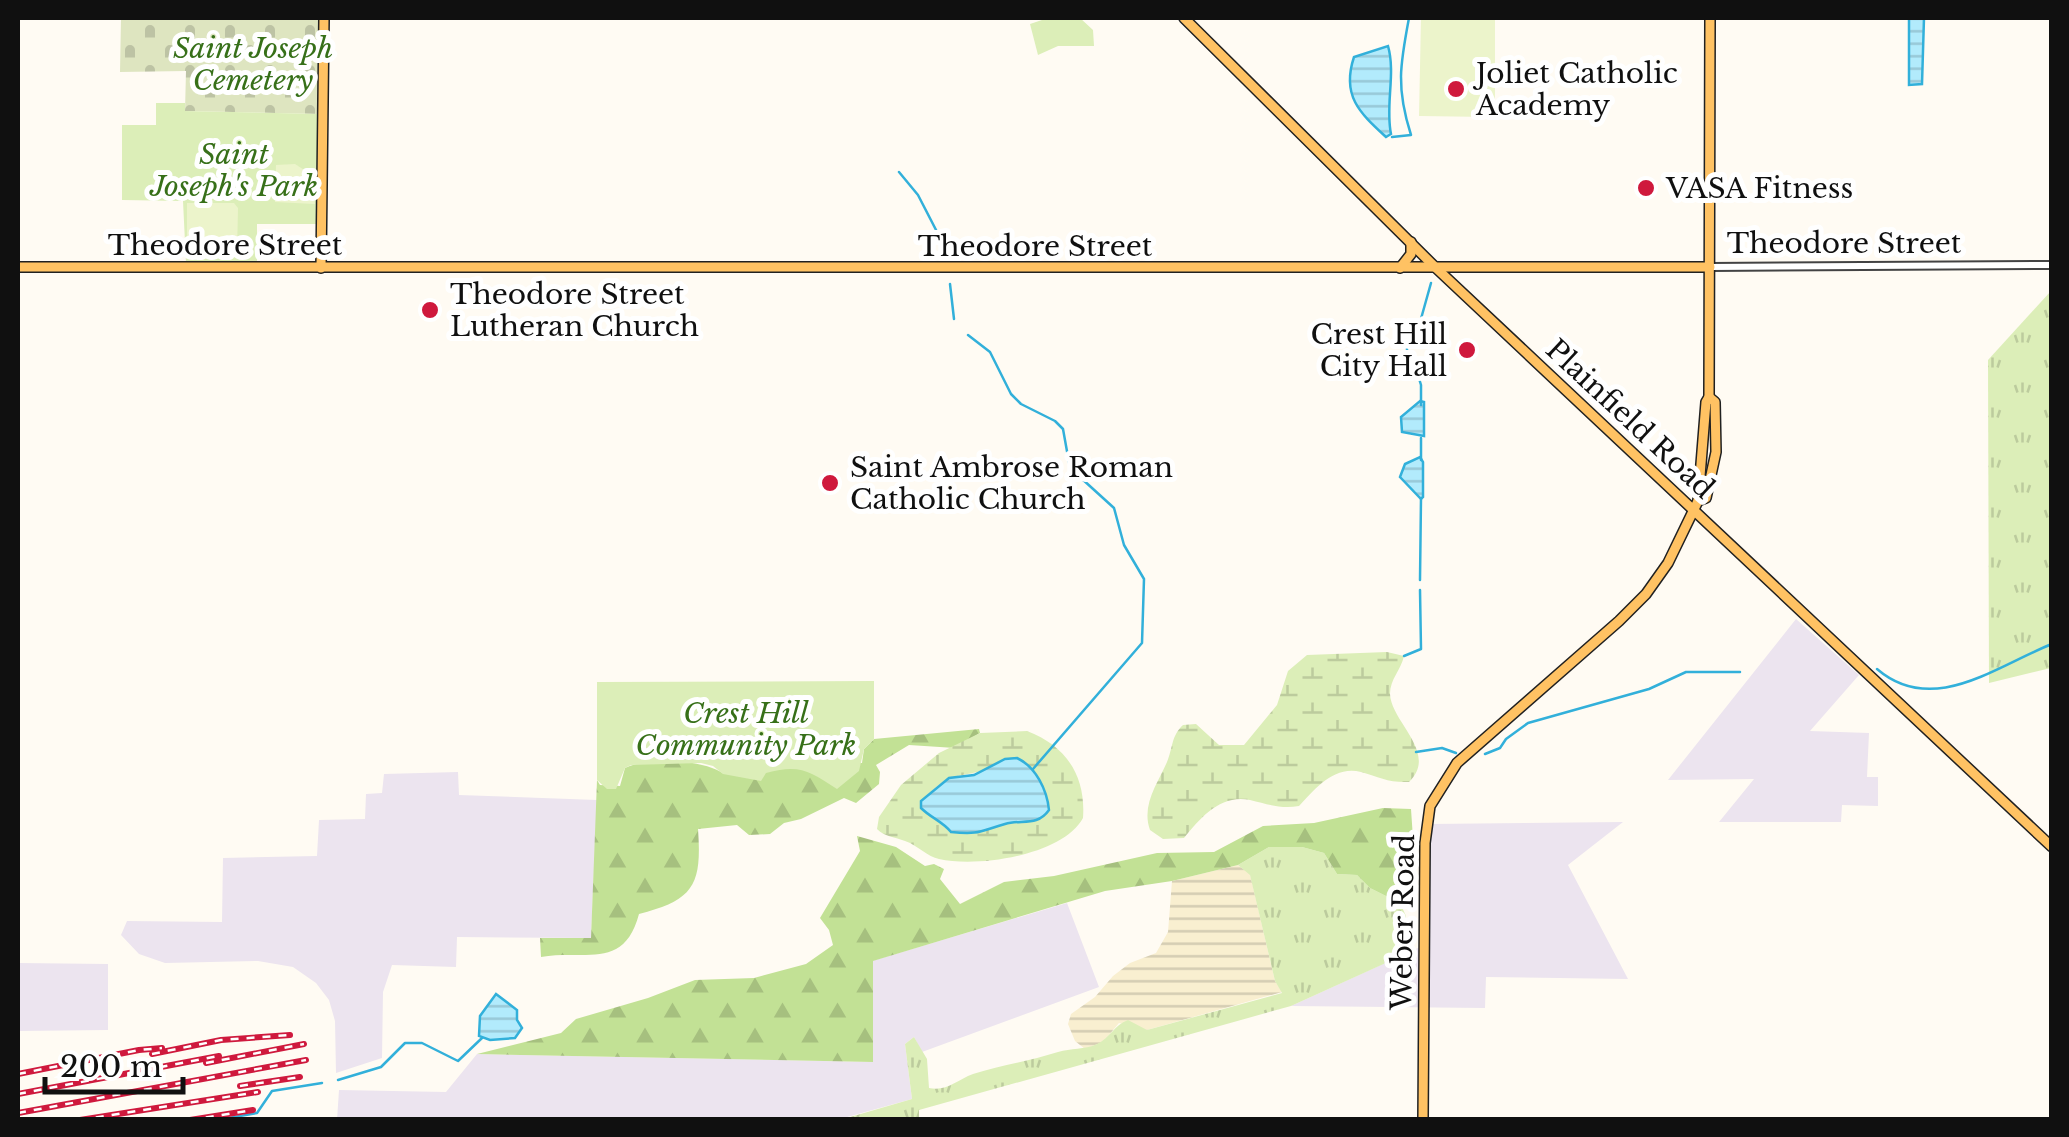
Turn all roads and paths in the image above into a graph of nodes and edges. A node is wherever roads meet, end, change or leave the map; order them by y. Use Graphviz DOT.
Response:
graph roads {
  1 [pos="324,18"];
  2 [pos="1184,18"];
  3 [pos="1710,18"];
  4 [pos="1410,242"];
  5 [pos="2052,265"];
  6 [pos="18,267"];
  7 [pos="1480,267"];
  8 [pos="1710,267"];
  9 [pos="321,268"];
  10 [pos="1400,268"];
  11 [pos="1436,268"];
  12 [pos="1460,290"];
  13 [pos="1696,506"];
  14 [pos="2052,846"];
  15 [pos="1423,1120"];
  1 -- 9 [label="main road"];
  2 -- 4 [label="main road, Plainfield Road"];
  3 -- 8 [label="main road, Weber Road"];
  4 -- 10 [label="main road"];
  4 -- 11 [label="main road, Plainfield Road"];
  5 -- 8 [label="street, Theodore Street"];
  6 -- 9 [label="main road, Theodore Street"];
  7 -- 8 [label="main road, Theodore Street"];
  7 -- 11 [label="main road, Theodore Street"];
  7 -- 12 [label="main road"];
  8 -- 13 [label="main road, Weber Road"];
  9 -- 10 [label="main road, Theodore Street"];
  10 -- 11 [label="main road, Theodore Street"];
  11 -- 12 [label="main road, Plainfield Road"];
  12 -- 13 [label="main road, Plainfield Road"];
  13 -- 14 [label="main road, Plainfield Road"];
  13 -- 15 [label="main road, Weber Road"];
}
